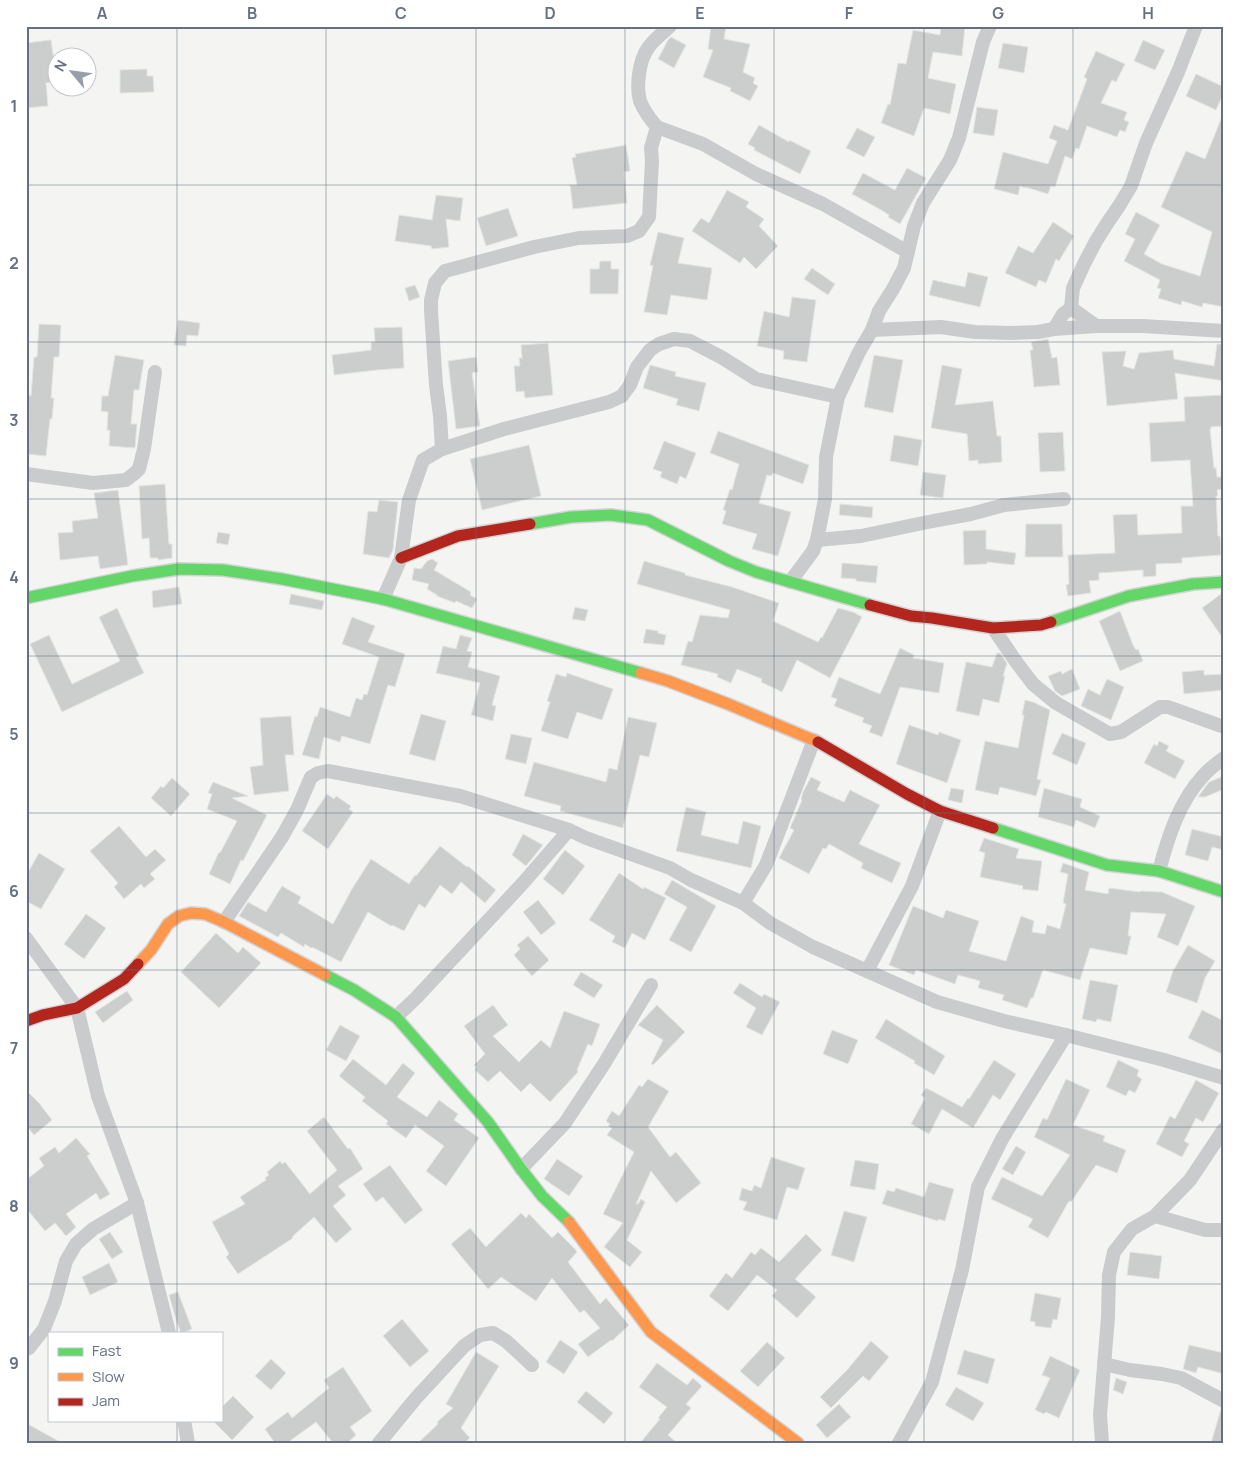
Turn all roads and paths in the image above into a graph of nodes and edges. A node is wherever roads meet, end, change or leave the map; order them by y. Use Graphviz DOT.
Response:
graph roads {
  1 [pos="670,26"];
  2 [pos="990,26"];
  3 [pos="1196,26"];
  4 [pos="657,127"];
  5 [pos="908,252"];
  6 [pos="1071,308"];
  7 [pos="1096,326"];
  8 [pos="1054,329"];
  9 [pos="872,330"];
  10 [pos="1224,331"];
  11 [pos="155,372"];
  12 [pos="838,397"];
  13 [pos="442,449"];
  14 [pos="26,474"];
  15 [pos="1064,499"];
  16 [pos="817,540"];
  17 [pos="402,558"];
  18 [pos="790,582"];
  19 [pos="1224,582"];
  20 [pos="26,598"];
  21 [pos="383,599"];
  22 [pos="993,628"];
  23 [pos="1224,727"];
  24 [pos="814,740"];
  25 [pos="1224,758"];
  26 [pos="940,811"];
  27 [pos="569,830"];
  28 [pos="1159,871"];
  29 [pos="1224,892"];
  30 [pos="743,903"];
  31 [pos="224,922"];
  32 [pos="26,938"];
  33 [pos="867,971"];
  34 [pos="651,985"];
  35 [pos="77,1008"];
  36 [pos="396,1017"];
  37 [pos="26,1020"];
  38 [pos="1066,1035"];
  39 [pos="1224,1078"];
  40 [pos="1224,1128"];
  41 [pos="521,1169"];
  42 [pos="137,1203"];
  43 [pos="1155,1216"];
  44 [pos="1224,1230"];
  45 [pos="170,1332"];
  46 [pos="26,1349"];
  47 [pos="1104,1364"];
  48 [pos="532,1365"];
  49 [pos="1224,1401"];
  50 [pos="184,1422"];
  51 [pos="188,1443"];
  52 [pos="379,1443"];
  53 [pos="798,1443"];
  54 [pos="899,1443"];
  55 [pos="1102,1443"];
  1 -- 4 [label="street"];
  2 -- 5 [label="street"];
  3 -- 6 [label="street"];
  4 -- 5 [label="street"];
  4 -- 13 [label="street"];
  5 -- 9 [label="street"];
  6 -- 7 [label="street"];
  6 -- 8 [label="street"];
  7 -- 8 [label="street"];
  7 -- 10 [label="street"];
  8 -- 9 [label="street"];
  9 -- 12 [label="street"];
  11 -- 14 [label="street"];
  12 -- 13 [label="street"];
  12 -- 16 [label="street"];
  13 -- 17 [label="street"];
  15 -- 16 [label="street"];
  16 -- 18 [label="street"];
  17 -- 18 [label="street"];
  17 -- 21 [label="street"];
  18 -- 22 [label="street"];
  19 -- 22 [label="street"];
  20 -- 21 [label="street"];
  21 -- 24 [label="street"];
  22 -- 23 [label="street"];
  24 -- 26 [label="street"];
  24 -- 30 [label="street"];
  25 -- 28 [label="street"];
  26 -- 28 [label="street"];
  26 -- 33 [label="street"];
  27 -- 30 [label="street"];
  27 -- 31 [label="street"];
  27 -- 36 [label="street"];
  28 -- 29 [label="street"];
  30 -- 33 [label="street"];
  31 -- 35 [label="street"];
  31 -- 36 [label="street"];
  32 -- 35 [label="street"];
  33 -- 38 [label="street"];
  34 -- 41 [label="street"];
  35 -- 37 [label="street"];
  35 -- 42 [label="street"];
  36 -- 41 [label="street"];
  38 -- 39 [label="street"];
  38 -- 54 [label="street"];
  40 -- 43 [label="street"];
  41 -- 53 [label="street"];
  42 -- 45 [label="street"];
  42 -- 46 [label="street"];
  43 -- 44 [label="street"];
  43 -- 47 [label="street"];
  47 -- 49 [label="street"];
  47 -- 55 [label="street"];
  48 -- 52 [label="street"];
  50 -- 51 [label="street"];
}
